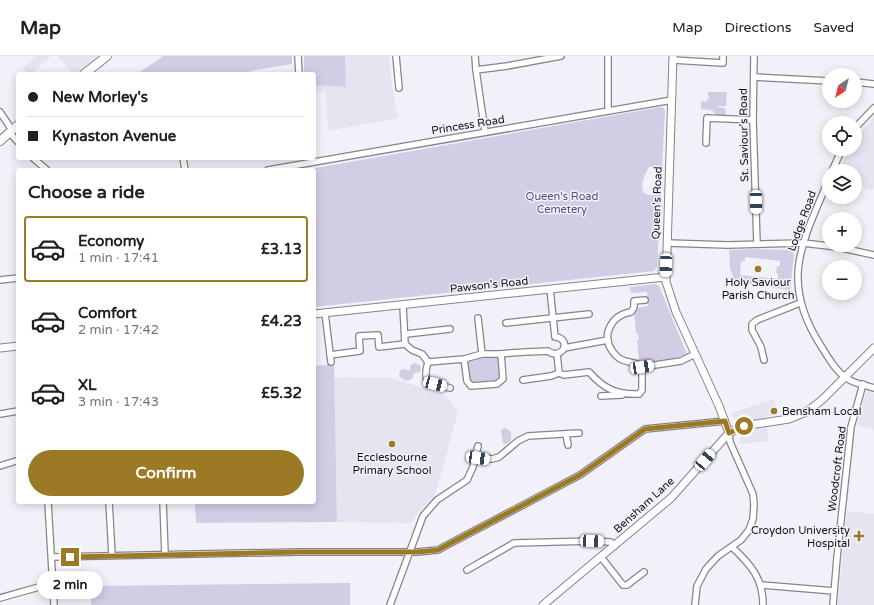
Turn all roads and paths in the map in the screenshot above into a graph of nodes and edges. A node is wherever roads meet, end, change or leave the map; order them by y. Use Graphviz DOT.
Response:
graph roads {
  1 [pos="107,56"];
  2 [pos="298,56"];
  3 [pos="396,56"];
  4 [pos="475,56"];
  5 [pos="561,56"];
  6 [pos="608,56"];
  7 [pos="723,56"];
  8 [pos="754,56"];
  9 [pos="673,58"];
  10 [pos="476,70"];
  11 [pos="87,72"];
  12 [pos="299,72"];
  13 [pos="754,77"];
  14 [pos="822,81"];
  15 [pos="862,83"];
  16 [pos="874,84"];
  17 [pos="399,88"];
  18 [pos="672,100"];
  19 [pos="874,108"];
  20 [pos="608,110"];
  21 [pos="0,112"];
  22 [pos="753,120"];
  23 [pos="862,121"];
  24 [pos="13,129"];
  25 [pos="486,132"];
  26 [pos="0,141"];
  27 [pos="706,143"];
  28 [pos="316,159"];
  29 [pos="35,160"];
  30 [pos="301,161"];
  31 [pos="45,168"];
  32 [pos="275,168"];
  33 [pos="822,196"];
  34 [pos="666,243"];
  35 [pos="803,243"];
  36 [pos="757,244"];
  37 [pos="874,255"];
  38 [pos="665,277"];
  39 [pos="16,278"];
  40 [pos="0,280"];
  41 [pos="550,289"];
  42 [pos="645,300"];
  43 [pos="800,303"];
  44 [pos="403,306"];
  45 [pos="325,313"];
  46 [pos="316,314"];
  47 [pos="589,314"];
  48 [pos="478,318"];
  49 [pos="552,319"];
  50 [pos="506,323"];
  51 [pos="450,329"];
  52 [pos="406,334"];
  53 [pos="608,340"];
  54 [pos="405,344"];
  55 [pos="16,346"];
  56 [pos="0,348"];
  57 [pos="564,348"];
  58 [pos="874,348"];
  59 [pos="482,354"];
  60 [pos="500,354"];
  61 [pos="557,354"];
  62 [pos="695,354"];
  63 [pos="464,359"];
  64 [pos="764,360"];
  65 [pos="428,362"];
  66 [pos="642,367"];
  67 [pos="559,373"];
  68 [pos="845,377"];
  69 [pos="523,380"];
  70 [pos="863,384"];
  71 [pos="450,388"];
  72 [pos="874,388"];
  73 [pos="625,394"];
  74 [pos="601,396"];
  75 [pos="16,411"];
  76 [pos="0,414"];
  77 [pos="725,421"];
  78 [pos="579,433"];
  79 [pos="729,433"];
  80 [pos="566,434"];
  81 [pos="568,445"];
  82 [pos="478,446"];
  83 [pos="476,457"];
  84 [pos="16,461"];
  85 [pos="0,466"];
  86 [pos="48,504"];
  87 [pos="109,504"];
  88 [pos="163,504"];
  89 [pos="615,546"];
  90 [pos="732,547"];
  91 [pos="409,552"];
  92 [pos="165,554"];
  93 [pos="112,555"];
  94 [pos="52,557"];
  95 [pos="601,557"];
  96 [pos="467,570"];
  97 [pos="644,572"];
  98 [pos="761,585"];
  99 [pos="53,587"];
  100 [pos="834,591"];
  101 [pos="0,598"];
  102 [pos="54,605"];
  103 [pos="390,605"];
  104 [pos="543,605"];
  105 [pos="695,605"];
  106 [pos="763,605"];
  107 [pos="833,605"];
  1 -- 11 [label="main road"];
  2 -- 12 [label="street"];
  3 -- 17 [label="street"];
  4 -- 10 [label="street"];
  5 -- 10 [label="street"];
  6 -- 20 [label="street"];
  7 -- 9 [label="street"];
  8 -- 13 [label="street, St. Saviour's Road"];
  9 -- 18 [label="street, Queen's Road"];
  10 -- 25 [label="street"];
  13 -- 14 [label="street"];
  13 -- 22 [label="street, St. Saviour's Road"];
  15 -- 16 [label="street"];
  18 -- 20 [label="street, Princess Road"];
  18 -- 34 [label="street, Queen's Road"];
  19 -- 23 [label="street"];
  20 -- 25 [label="street, Princess Road"];
  21 -- 24 [label="street"];
  22 -- 27 [label="street"];
  22 -- 36 [label="street, St. Saviour's Road"];
  24 -- 26 [label="main road"];
  25 -- 28 [label="street, Princess Road"];
  29 -- 31 [label="street"];
  30 -- 32 [label="street, Princess Road"];
  33 -- 35 [label="street, Lodge Road"];
  34 -- 36 [label="street"];
  34 -- 38 [label="street, Queen's Road"];
  35 -- 36 [label="street"];
  35 -- 37 [label="street"];
  35 -- 43 [label="street, Lodge Road"];
  38 -- 41 [label="street, Pawson's Road"];
  38 -- 62 [label="street, Queen's Road"];
  39 -- 40 [label="street"];
  41 -- 44 [label="street, Pawson's Road"];
  41 -- 49 [label="street"];
  42 -- 53 [label="street"];
  43 -- 64 [label="street"];
  43 -- 68 [label="street, Lodge Road"];
  44 -- 45 [label="street, Pawson's Road"];
  44 -- 52 [label="street"];
  45 -- 46 [label="street, Pawson's Road"];
  45 -- 54 [label="street"];
  47 -- 49 [label="street"];
  48 -- 59 [label="street"];
  49 -- 50 [label="street"];
  49 -- 57 [label="street"];
  51 -- 52 [label="street"];
  52 -- 54 [label="street"];
  53 -- 57 [label="street"];
  53 -- 66 [label="street"];
  54 -- 65 [label="street"];
  55 -- 56 [label="street"];
  57 -- 61 [label="street"];
  58 -- 68 [label="street, Bensham Lane"];
  59 -- 60 [label="street"];
  59 -- 63 [label="street"];
  60 -- 61 [label="street"];
  60 -- 63 [label="street"];
  61 -- 67 [label="street"];
  62 -- 66 [label="street"];
  62 -- 77 [label="street, Queen's Road"];
  63 -- 65 [label="street"];
  65 -- 71 [label="street"];
  66 -- 73 [label="street"];
  67 -- 69 [label="street"];
  67 -- 73 [label="street"];
  68 -- 70 [label="street"];
  68 -- 79 [label="street, Bensham Lane"];
  70 -- 72 [label="street"];
  70 -- 100 [label="street, Woodcroft Road"];
  73 -- 74 [label="street"];
  75 -- 76 [label="street"];
  77 -- 79 [label="street, Queen's Road"];
  77 -- 91 [label="street"];
  78 -- 80 [label="street"];
  79 -- 89 [label="street, Bensham Lane"];
  79 -- 90 [label="street"];
  80 -- 81 [label="street"];
  80 -- 83 [label="street"];
  82 -- 83 [label="street"];
  83 -- 91 [label="street"];
  84 -- 85 [label="street"];
  86 -- 94 [label="street"];
  87 -- 93 [label="street"];
  88 -- 92 [label="street"];
  89 -- 95 [label="street, Bensham Lane"];
  89 -- 96 [label="street"];
  90 -- 98 [label="street"];
  90 -- 105 [label="street"];
  91 -- 92 [label="street"];
  91 -- 103 [label="street"];
  92 -- 93 [label="street"];
  93 -- 94 [label="street"];
  94 -- 99 [label="street"];
  95 -- 97 [label="street"];
  95 -- 104 [label="street, Bensham Lane"];
  98 -- 100 [label="street"];
  98 -- 106 [label="street"];
  99 -- 101 [label="street"];
  99 -- 102 [label="street"];
  100 -- 107 [label="street, Woodcroft Road"];
}
